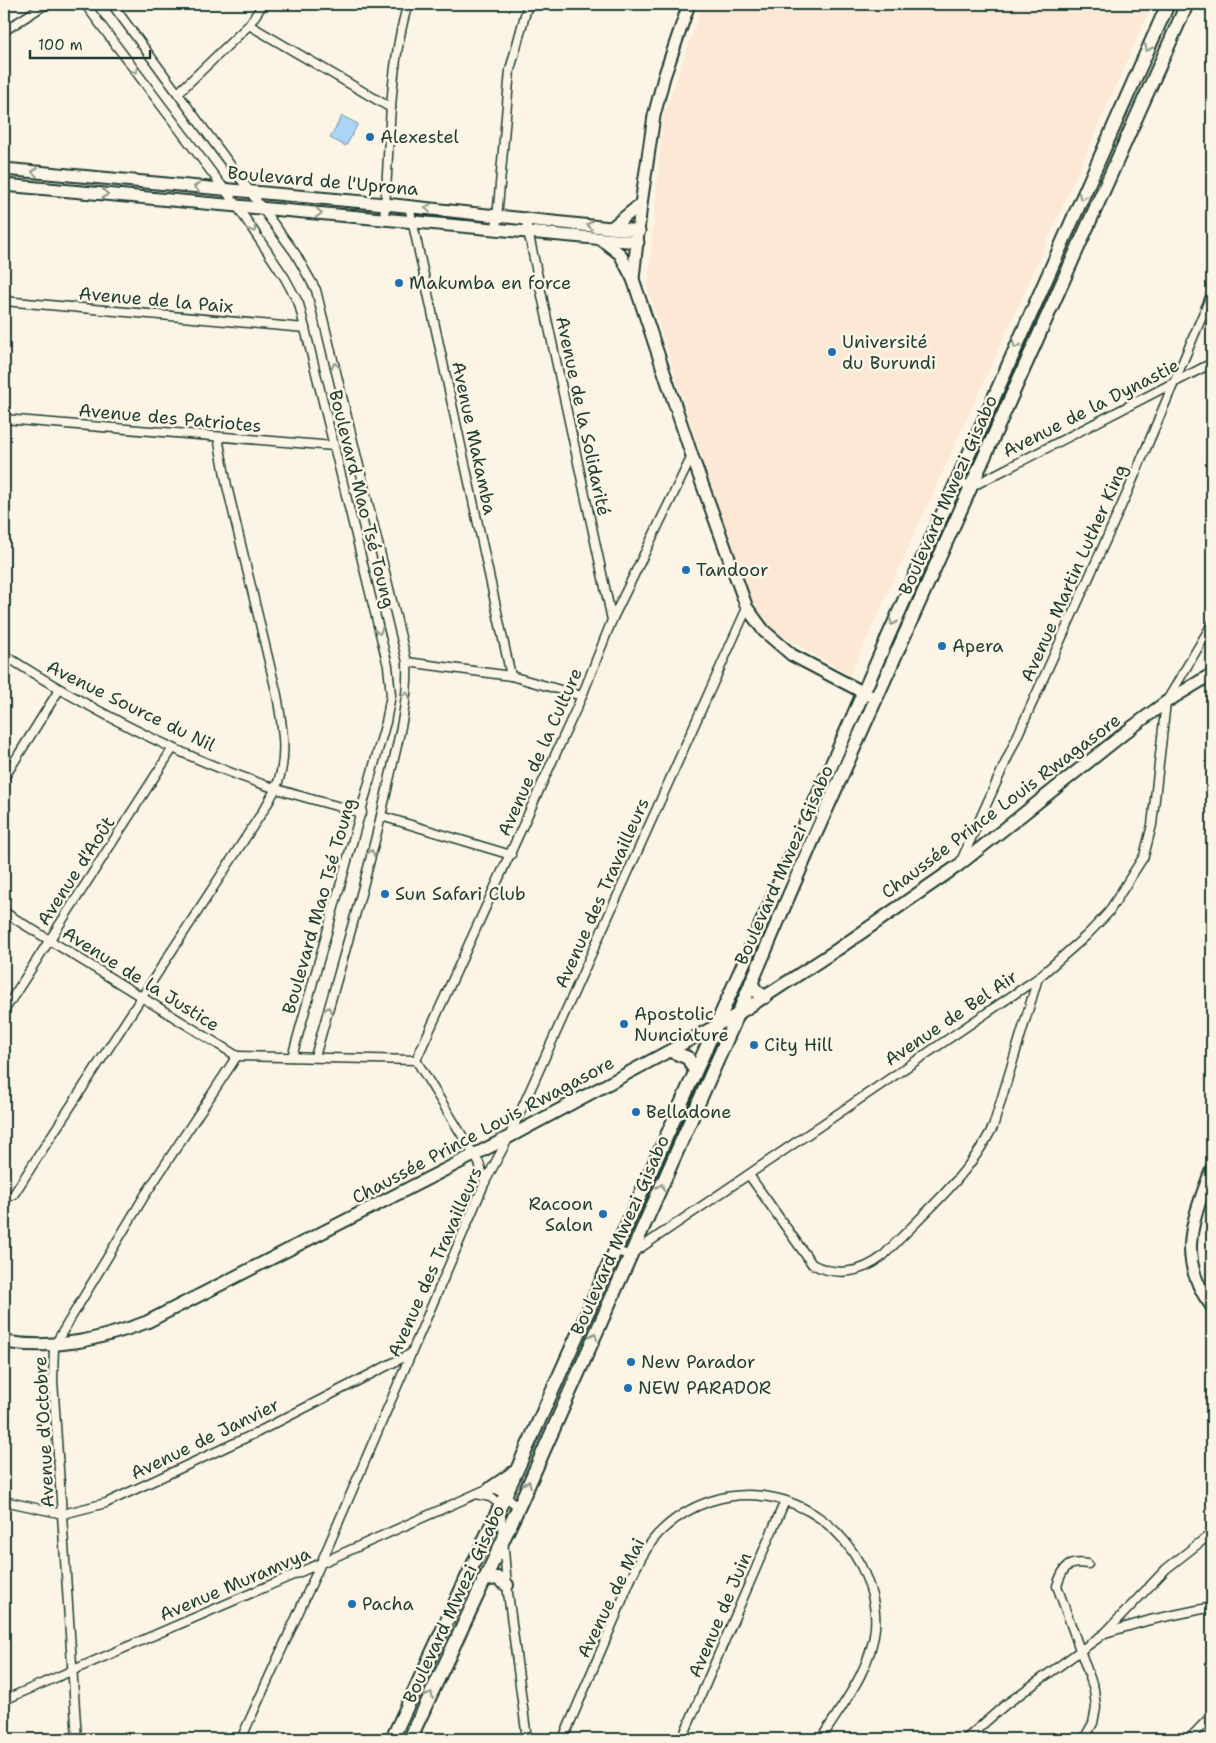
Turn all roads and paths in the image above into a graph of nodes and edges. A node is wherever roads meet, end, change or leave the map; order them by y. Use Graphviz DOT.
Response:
graph roads {
  1 [pos="46,4"];
  2 [pos="85,4"];
  3 [pos="112,4"];
  4 [pos="262,4"];
  5 [pos="408,4"];
  6 [pos="528,4"];
  7 [pos="689,4"];
  8 [pos="1168,4"];
  9 [pos="1187,4"];
  10 [pos="249,25"];
  11 [pos="4,31"];
  12 [pos="178,93"];
  13 [pos="392,108"];
  14 [pos="4,169"];
  15 [pos="4,185"];
  16 [pos="226,190"];
  17 [pos="248,192"];
  18 [pos="385,204"];
  19 [pos="641,204"];
  20 [pos="237,206"];
  21 [pos="409,206"];
  22 [pos="260,208"];
  23 [pos="497,215"];
  24 [pos="525,218"];
  25 [pos="384,219"];
  26 [pos="412,221"];
  27 [pos="612,228"];
  28 [pos="496,230"];
  29 [pos="527,233"];
  30 [pos="638,236"];
  31 [pos="602,240"];
  32 [pos="1047,276"];
  33 [pos="633,279"];
  34 [pos="1062,284"];
  35 [pos="1212,293"];
  36 [pos="4,302"];
  37 [pos="305,328"];
  38 [pos="1212,363"];
  39 [pos="1172,384"];
  40 [pos="4,419"];
  41 [pos="218,437"];
  42 [pos="334,446"];
  43 [pos="692,456"];
  44 [pos="957,480"];
  45 [pos="971,487"];
  46 [pos="747,608"];
  47 [pos="612,620"];
  48 [pos="1212,624"];
  49 [pos="4,655"];
  50 [pos="407,662"];
  51 [pos="1212,674"];
  52 [pos="511,676"];
  53 [pos="59,690"];
  54 [pos="862,692"];
  55 [pos="582,696"];
  56 [pos="877,699"];
  57 [pos="1166,702"];
  58 [pos="173,748"];
  59 [pos="4,778"];
  60 [pos="276,788"];
  61 [pos="362,813"];
  62 [pos="381,816"];
  63 [pos="797,838"];
  64 [pos="811,844"];
  65 [pos="510,855"];
  66 [pos="959,865"];
  67 [pos="4,912"];
  68 [pos="49,940"];
  69 [pos="1038,978"];
  70 [pos="751,984"];
  71 [pos="765,997"];
  72 [pos="140,998"];
  73 [pos="4,1011"];
  74 [pos="738,1014"];
  75 [pos="714,1028"];
  76 [pos="671,1051"];
  77 [pos="237,1056"];
  78 [pos="292,1057"];
  79 [pos="315,1057"];
  80 [pos="416,1060"];
  81 [pos="695,1071"];
  82 [pos="509,1137"];
  83 [pos="474,1155"];
  84 [pos="1212,1168"];
  85 [pos="749,1175"];
  86 [pos="485,1182"];
  87 [pos="4,1199"];
  88 [pos="614,1251"];
  89 [pos="630,1255"];
  90 [pos="1212,1306"];
  91 [pos="4,1342"];
  92 [pos="54,1346"];
  93 [pos="410,1354"];
  94 [pos="516,1472"];
  95 [pos="491,1488"];
  96 [pos="476,1494"];
  97 [pos="502,1499"];
  98 [pos="4,1501"];
  99 [pos="785,1501"];
  100 [pos="518,1508"];
  101 [pos="63,1514"];
  102 [pos="1212,1533"];
  103 [pos="504,1538"];
  104 [pos="321,1563"];
  105 [pos="1088,1564"];
  106 [pos="483,1580"];
  107 [pos="507,1584"];
  108 [pos="1212,1607"];
  109 [pos="1106,1633"];
  110 [pos="1079,1651"];
  111 [pos="72,1671"];
  112 [pos="4,1700"];
  113 [pos="1212,1715"];
  114 [pos="77,1739"];
  115 [pos="241,1739"];
  116 [pos="392,1739"];
  117 [pos="410,1739"];
  118 [pos="526,1739"];
  119 [pos="563,1739"];
  120 [pos="682,1739"];
  121 [pos="821,1739"];
  122 [pos="966,1739"];
  123 [pos="1084,1739"];
  124 [pos="1190,1739"];
  1 -- 11 [label="street"];
  2 -- 16 [label="street, Boulevard Mao Tsé Toung, one-way"];
  3 -- 12 [label="street, Boulevard Mao Tsé Toung"];
  4 -- 10 [label="street"];
  5 -- 13 [label="street"];
  6 -- 23 [label="street"];
  7 -- 19 [label="street"];
  8 -- 32 [label="main road, Boulevard Mwezi Gisabo, one-way"];
  9 -- 34 [label="main road, Boulevard Mwezi Gisabo"];
  10 -- 12 [label="street"];
  10 -- 13 [label="street"];
  12 -- 17 [label="street, Boulevard Mao Tsé Toung"];
  13 -- 18 [label="street"];
  16 -- 14 [label="street, Boulevard de l'Uprona, one-way"];
  15 -- 20 [label="street, Boulevard de l'Uprona, one-way"];
  16 -- 17 [label="street, Boulevard de l'Uprona"];
  16 -- 20 [label="street, Boulevard Mao Tsé Toung"];
  17 -- 18 [label="street, Boulevard de l'Uprona"];
  17 -- 22 [label="street, Boulevard Mao Tsé Toung"];
  18 -- 21 [label="street, Boulevard de l'Uprona"];
  18 -- 25 [label="street"];
  19 -- 27 [label="street"];
  19 -- 30 [label="street"];
  20 -- 22 [label="street, Boulevard de l'Uprona"];
  20 -- 37 [label="street, Boulevard Mao Tsé Toung, one-way"];
  23 -- 21 [label="street, Boulevard de l'Uprona, one-way"];
  21 -- 26 [label="street, Avenue Makamba"];
  22 -- 25 [label="street, Boulevard de l'Uprona, one-way"];
  50 -- 22 [label="street, Boulevard Mao Tsé Toung, one-way"];
  23 -- 24 [label="street, Boulevard de l'Uprona"];
  23 -- 28 [label="street"];
  27 -- 24 [label="street, Boulevard de l'Uprona, one-way"];
  24 -- 29 [label="street, Avenue de la Solidarité"];
  25 -- 26 [label="street, Boulevard de l'Uprona"];
  26 -- 28 [label="street, Boulevard de l'Uprona"];
  26 -- 52 [label="street, Avenue Makamba"];
  27 -- 30 [label="street, Boulevard de l'Uprona"];
  28 -- 29 [label="street, Boulevard de l'Uprona"];
  29 -- 31 [label="street, Boulevard de l'Uprona"];
  29 -- 47 [label="street, Avenue de la Solidarité"];
  30 -- 31 [label="street, Boulevard de l'Uprona"];
  30 -- 33 [label="street"];
  31 -- 33 [label="street"];
  32 -- 34 [label="main road"];
  32 -- 44 [label="main road, Boulevard Mwezi Gisabo, one-way"];
  33 -- 43 [label="street"];
  34 -- 45 [label="main road, Boulevard Mwezi Gisabo"];
  35 -- 39 [label="street, Avenue Martin Luther King"];
  36 -- 37 [label="street, Avenue de la Paix"];
  37 -- 42 [label="street, Boulevard Mao Tsé Toung"];
  38 -- 39 [label="street, Avenue de la Dynastie"];
  39 -- 45 [label="street, Avenue de la Dynastie"];
  39 -- 66 [label="street, Avenue Martin Luther King"];
  40 -- 41 [label="street, Avenue des Patriotes"];
  41 -- 42 [label="street, Avenue des Patriotes"];
  41 -- 60 [label="street"];
  42 -- 61 [label="street, Boulevard Mao Tsé Toung, one-way"];
  43 -- 46 [label="street"];
  43 -- 47 [label="street, Avenue de la Culture"];
  44 -- 45 [label="street"];
  44 -- 54 [label="main road, Boulevard Mwezi Gisabo, one-way"];
  45 -- 56 [label="main road, Boulevard Mwezi Gisabo"];
  46 -- 54 [label="street"];
  46 -- 82 [label="street, Avenue des Travailleurs"];
  47 -- 55 [label="street, Avenue de la Culture"];
  48 -- 57 [label="street"];
  49 -- 53 [label="street, Avenue Source du Nil"];
  50 -- 52 [label="street"];
  62 -- 50 [label="street, Boulevard Mao Tsé Toung, one-way"];
  51 -- 57 [label="street, Chaussée Prince Louis Rwagasore"];
  52 -- 55 [label="street"];
  53 -- 58 [label="street, Avenue Source du Nil"];
  53 -- 59 [label="street"];
  54 -- 56 [label="street"];
  54 -- 63 [label="main road, Boulevard Mwezi Gisabo"];
  55 -- 65 [label="street, Avenue de la Culture"];
  56 -- 64 [label="main road, Boulevard Mwezi Gisabo"];
  57 -- 66 [label="street, Chaussée Prince Louis Rwagasore"];
  57 -- 69 [label="street, Avenue de Bel Air"];
  58 -- 60 [label="street, Avenue Source du Nil"];
  58 -- 68 [label="street, Avenue d'Août"];
  60 -- 61 [label="street, Avenue Source du Nil"];
  60 -- 72 [label="street"];
  61 -- 78 [label="street, Boulevard Mao Tsé Toung"];
  62 -- 65 [label="street"];
  79 -- 62 [label="street, Boulevard Mao Tsé Toung, one-way"];
  63 -- 64 [label="main road"];
  63 -- 75 [label="main road, Boulevard Mwezi Gisabo"];
  64 -- 70 [label="main road, Boulevard Mwezi Gisabo"];
  65 -- 80 [label="street, Avenue de la Culture"];
  66 -- 71 [label="street, Chaussée Prince Louis Rwagasore"];
  67 -- 68 [label="street, Avenue de la Justice"];
  68 -- 72 [label="street, Avenue de la Justice"];
  68 -- 73 [label="street, Avenue d'Août"];
  69 -- 85 [label="street, Avenue de Bel Air"];
  69 -- 85 [label="street"];
  70 -- 71 [label="main road"];
  70 -- 74 [label="main road, Boulevard Mwezi Gisabo"];
  71 -- 74 [label="street, Chaussée Prince Louis Rwagasore"];
  72 -- 77 [label="street, Avenue de la Justice"];
  72 -- 87 [label="street"];
  74 -- 75 [label="street, Chaussée Prince Louis Rwagasore"];
  89 -- 74 [label="main road, Boulevard Mwezi Gisabo, one-way"];
  75 -- 76 [label="street, Chaussée Prince Louis Rwagasore"];
  75 -- 81 [label="main road, Boulevard Mwezi Gisabo"];
  76 -- 81 [label="main road"];
  76 -- 82 [label="street, Chaussée Prince Louis Rwagasore"];
  77 -- 78 [label="street"];
  77 -- 92 [label="street, Avenue d'Octobre"];
  78 -- 79 [label="street"];
  79 -- 80 [label="street"];
  80 -- 83 [label="street"];
  81 -- 88 [label="main road, Boulevard Mwezi Gisabo"];
  82 -- 83 [label="street, Chaussée Prince Louis Rwagasore"];
  82 -- 86 [label="street, Avenue des Travailleurs"];
  83 -- 86 [label="street"];
  83 -- 92 [label="street, Chaussée Prince Louis Rwagasore"];
  84 -- 90 [label="street"];
  85 -- 89 [label="street, Avenue de Bel Air"];
  86 -- 93 [label="street, Avenue des Travailleurs"];
  88 -- 89 [label="street"];
  88 -- 94 [label="main road, Boulevard Mwezi Gisabo"];
  100 -- 89 [label="main road, Boulevard Mwezi Gisabo, one-way"];
  91 -- 92 [label="street, Chaussée Prince Louis Rwagasore"];
  92 -- 101 [label="street, Avenue d'Octobre"];
  93 -- 101 [label="street, Avenue de Janvier"];
  93 -- 104 [label="street, Avenue des Travailleurs"];
  94 -- 95 [label="main road"];
  94 -- 97 [label="main road, Boulevard Mwezi Gisabo"];
  95 -- 96 [label="street, Avenue Muramvya"];
  95 -- 97 [label="street"];
  96 -- 97 [label="street"];
  96 -- 104 [label="street, Avenue Muramvya"];
  97 -- 100 [label="street"];
  97 -- 103 [label="street"];
  97 -- 116 [label="main road, Boulevard Mwezi Gisabo"];
  98 -- 101 [label="street, Avenue de Janvier"];
  99 -- 119 [label="street, Avenue de Mai"];
  99 -- 120 [label="street, Avenue de Juin"];
  99 -- 121 [label="street, Avenue de Mai"];
  100 -- 103 [label="main road, Boulevard Mwezi Gisabo"];
  101 -- 111 [label="street, Avenue d'Octobre"];
  102 -- 109 [label="street"];
  103 -- 106 [label="main road, Boulevard Mwezi Gisabo"];
  103 -- 107 [label="street"];
  104 -- 111 [label="street, Avenue Muramvya"];
  104 -- 115 [label="street, Avenue des Travailleurs"];
  105 -- 110 [label="street"];
  106 -- 107 [label="main road"];
  117 -- 106 [label="main road, Boulevard Mwezi Gisabo, one-way"];
  107 -- 118 [label="street"];
  108 -- 109 [label="street"];
  109 -- 110 [label="street"];
  110 -- 122 [label="street"];
  110 -- 123 [label="street"];
  111 -- 112 [label="street, Avenue Muramvya"];
  111 -- 114 [label="street, Avenue d'Octobre"];
  113 -- 124 [label="street"];
}
